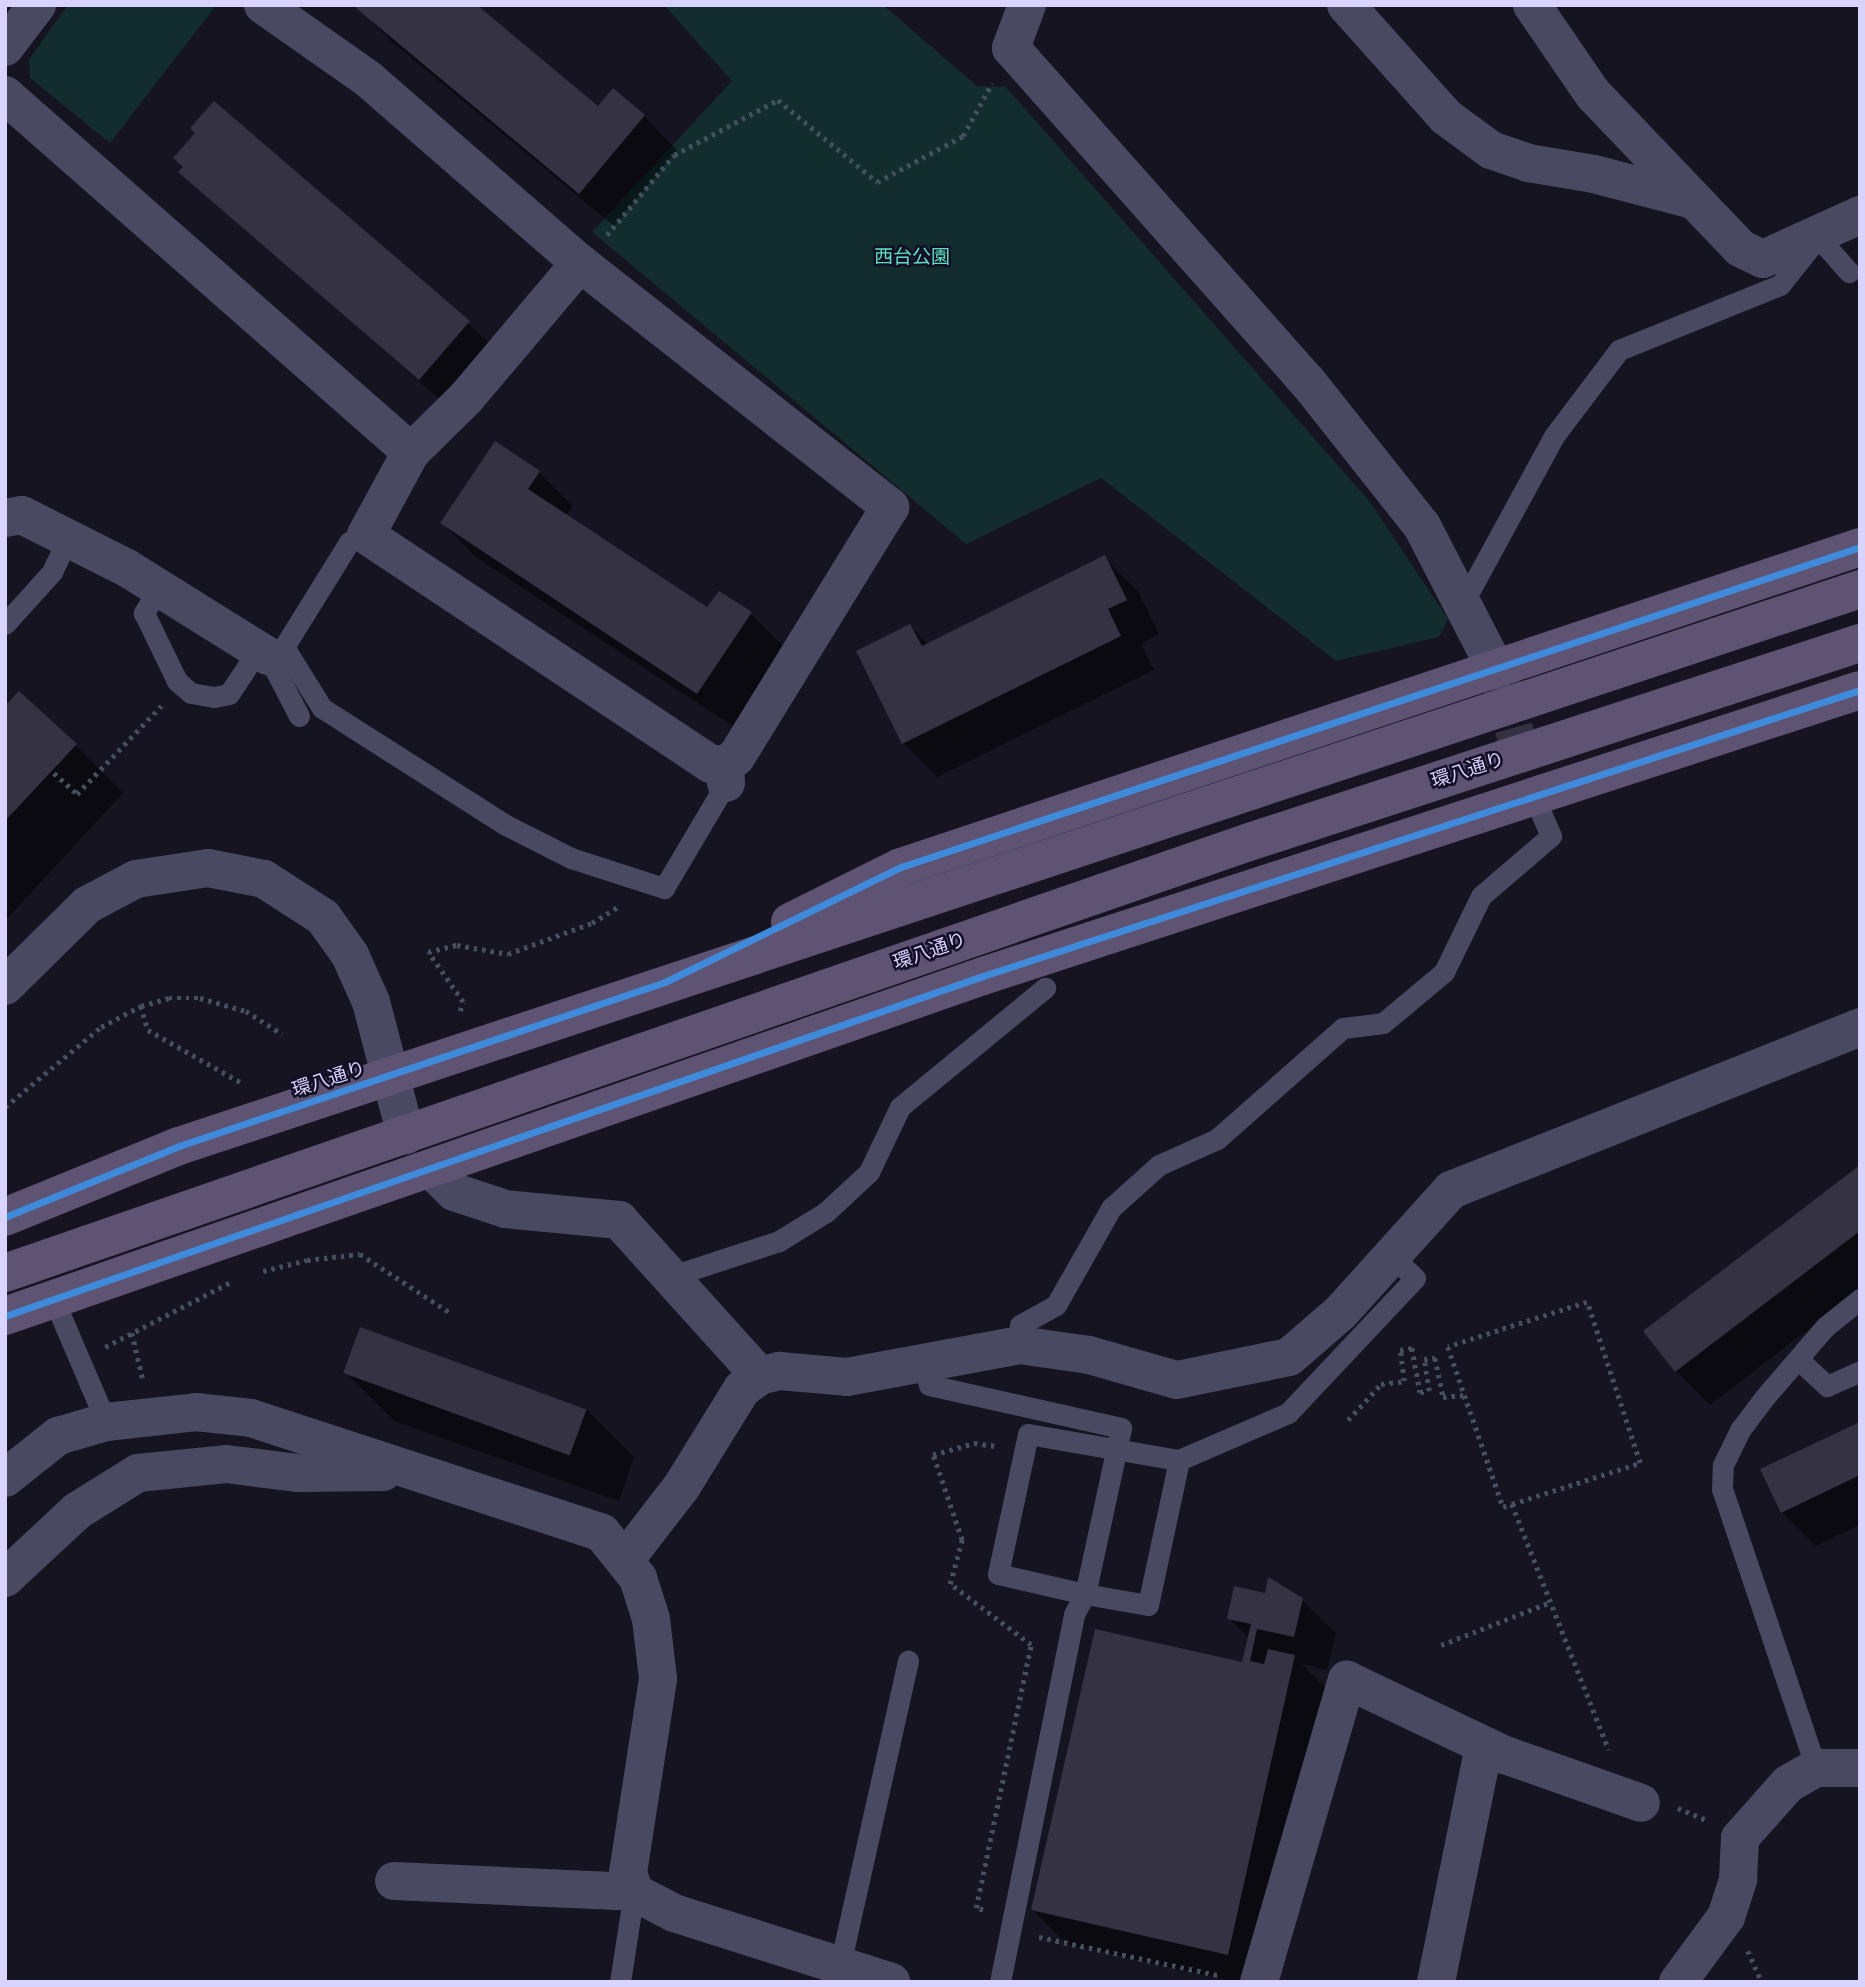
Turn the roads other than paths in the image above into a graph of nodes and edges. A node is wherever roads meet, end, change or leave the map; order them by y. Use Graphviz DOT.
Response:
graph roads {
  1 [pos="37,5"];
  2 [pos="263,5"];
  3 [pos="1027,5"];
  4 [pos="1346,5"];
  5 [pos="1532,5"];
  6 [pos="5,47"];
  7 [pos="5,95"];
  8 [pos="1693,201"];
  9 [pos="1860,215"];
  10 [pos="1818,237"];
  11 [pos="590,253"];
  12 [pos="1849,272"];
  13 [pos="411,452"];
  14 [pos="6,513"];
  15 [pos="366,535"];
  16 [pos="68,538"];
  17 [pos="1860,547"];
  18 [pos="160,587"];
  19 [pos="1860,589"];
  20 [pos="1463,603"];
  21 [pos="5,624"];
  22 [pos="1860,643"];
  23 [pos="270,651"];
  24 [pos="1497,671"];
  25 [pos="1860,690"];
  26 [pos="299,716"];
  27 [pos="725,773"];
  28 [pos="1531,787"];
  29 [pos="665,982"];
  30 [pos="5,986"];
  31 [pos="1045,989"];
  32 [pos="1860,1027"];
  33 [pos="391,1077"];
  34 [pos="406,1135"];
  35 [pos="432,1170"];
  36 [pos="5,1217"];
  37 [pos="1391,1256"];
  38 [pos="5,1273"];
  39 [pos="669,1278"];
  40 [pos="1860,1299"];
  41 [pos="54,1300"];
  42 [pos="5,1316"];
  43 [pos="1019,1345"];
  44 [pos="1798,1359"];
  45 [pos="922,1363"];
  46 [pos="1860,1371"];
  47 [pos="760,1377"];
  48 [pos="106,1422"];
  49 [pos="1120,1448"];
  50 [pos="1179,1460"];
  51 [pos="410,1472"];
  52 [pos="5,1478"];
  53 [pos="625,1560"];
  54 [pos="5,1578"];
  55 [pos="1085,1594"];
  56 [pos="908,1660"];
  57 [pos="1484,1746"];
  58 [pos="1816,1768"];
  59 [pos="1860,1768"];
  60 [pos="1657,1800"];
  61 [pos="394,1881"];
  62 [pos="634,1892"];
  63 [pos="869,1977"];
  64 [pos="1246,1980"];
  65 [pos="621,1982"];
  66 [pos="1000,1982"];
  67 [pos="1436,1982"];
  68 [pos="1678,1982"];
  1 -- 6 [label="street"];
  2 -- 11 [label="street"];
  3 -- 20 [label="street"];
  4 -- 8 [label="street"];
  5 -- 8 [label="street"];
  7 -- 13 [label="street"];
  8 -- 10 [label="street"];
  9 -- 10 [label="street"];
  10 -- 12 [label="lane"];
  10 -- 20 [label="lane"];
  11 -- 13 [label="street"];
  11 -- 27 [label="street"];
  13 -- 15 [label="street"];
  14 -- 16 [label="street"];
  15 -- 23 [label="lane"];
  15 -- 27 [label="street"];
  16 -- 18 [label="street"];
  16 -- 21 [label="lane"];
  17 -- 24 [label="main road"];
  18 -- 23 [label="street"];
  18 -- 23 [label="lane"];
  19 -- 29 [label="main road, 環八通り"];
  20 -- 24 [label="street"];
  22 -- 34 [label="main road, 環八通り"];
  23 -- 26 [label="lane"];
  23 -- 27 [label="lane"];
  24 -- 29 [label="main road"];
  25 -- 28 [label="main road"];
  28 -- 35 [label="main road"];
  28 -- 43 [label="lane"];
  29 -- 33 [label="main road, 環八通り"];
  30 -- 33 [label="street"];
  31 -- 39 [label="lane"];
  32 -- 37 [label="street"];
  33 -- 34 [label="street"];
  33 -- 36 [label="main road, 環八通り"];
  34 -- 38 [label="main road, 環八通り"];
  35 -- 39 [label="street"];
  35 -- 41 [label="main road"];
  37 -- 43 [label="street"];
  37 -- 50 [label="lane"];
  39 -- 47 [label="street"];
  40 -- 44 [label="lane"];
  41 -- 42 [label="main road"];
  41 -- 48 [label="lane"];
  43 -- 45 [label="street"];
  44 -- 46 [label="lane"];
  44 -- 58 [label="lane"];
  45 -- 47 [label="street"];
  45 -- 49 [label="lane"];
  47 -- 53 [label="street"];
  48 -- 51 [label="street"];
  48 -- 52 [label="street"];
  49 -- 50 [label="lane"];
  49 -- 55 [label="lane"];
  49 -- 55 [label="lane"];
  50 -- 55 [label="lane"];
  51 -- 53 [label="street"];
  51 -- 54 [label="street"];
  53 -- 62 [label="street"];
  55 -- 66 [label="lane"];
  56 -- 63 [label="lane"];
  57 -- 60 [label="street"];
  57 -- 64 [label="street"];
  57 -- 67 [label="street"];
  58 -- 59 [label="street"];
  58 -- 68 [label="street"];
  61 -- 62 [label="street"];
  62 -- 63 [label="street"];
  62 -- 65 [label="lane"];
}
